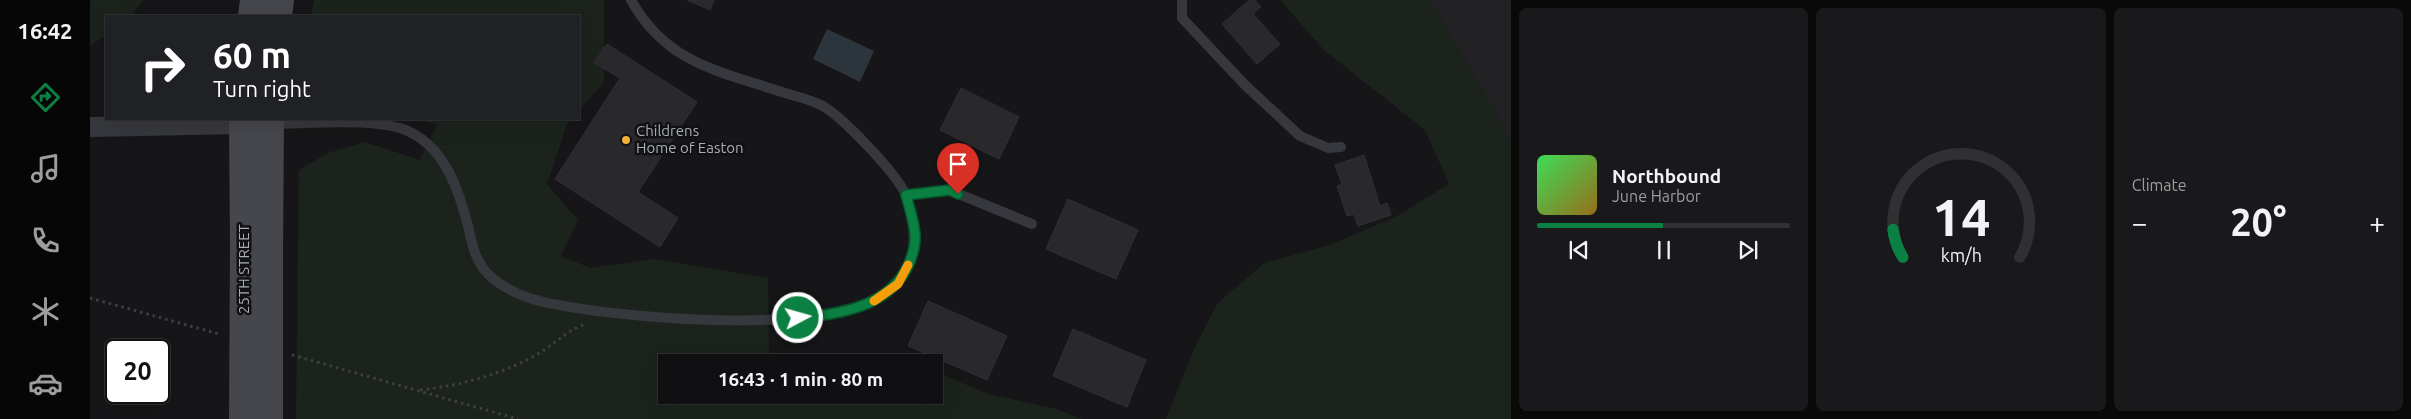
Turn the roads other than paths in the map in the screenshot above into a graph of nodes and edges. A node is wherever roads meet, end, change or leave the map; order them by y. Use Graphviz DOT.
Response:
graph roads {
  1 [pos="254,0"];
  2 [pos="280,0"];
  3 [pos="631,0"];
  4 [pos="1182,0"];
  5 [pos="252,15"];
  6 [pos="278,15"];
  7 [pos="256,122"];
  8 [pos="90,127"];
  9 [pos="1341,147"];
  10 [pos="906,195"];
  11 [pos="1032,224"];
  12 [pos="256,250"];
  13 [pos="244,419"];
  14 [pos="269,419"];
  1 -- 5 [label="main road"];
  2 -- 6 [label="main road"];
  3 -- 10 [label="lane"];
  4 -- 9 [label="lane"];
  7 -- 8 [label="street"];
  7 -- 10 [label="lane"];
  7 -- 12 [label="main road, 25TH STREET"];
  10 -- 11 [label="lane"];
  12 -- 13 [label="main road, 25TH STREET, bridge"];
  12 -- 14 [label="main road, 25TH STREET, bridge"];
}
